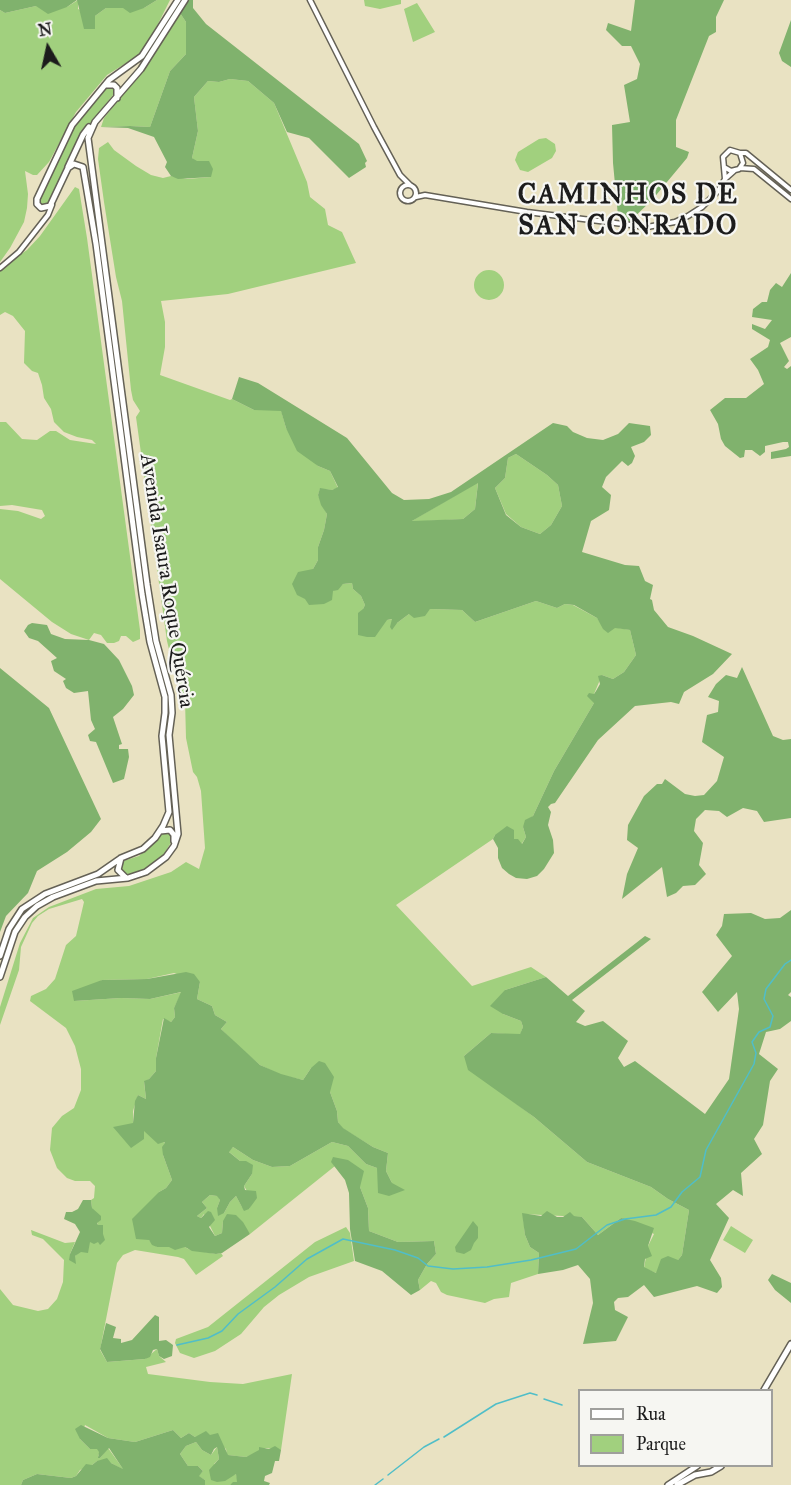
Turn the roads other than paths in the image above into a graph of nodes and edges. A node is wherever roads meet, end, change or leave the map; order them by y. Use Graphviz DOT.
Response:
graph roads {
  1 [pos="177,0"];
  2 [pos="185,0"];
  3 [pos="310,0"];
  4 [pos="105,85"];
  5 [pos="117,98"];
  6 [pos="94,122"];
  7 [pos="740,153"];
  8 [pos="724,167"];
  9 [pos="68,168"];
  10 [pos="737,170"];
  11 [pos="400,175"];
  12 [pos="725,179"];
  13 [pos="410,185"];
  14 [pos="401,188"];
  15 [pos="416,190"];
  16 [pos="791,190"];
  17 [pos="425,195"];
  18 [pos="416,197"];
  19 [pos="791,199"];
  20 [pos="52,204"];
  21 [pos="41,208"];
  22 [pos="44,220"];
  23 [pos="0,268"];
  24 [pos="159,831"];
  25 [pos="174,846"];
  26 [pos="121,858"];
  27 [pos="128,878"];
  28 [pos="0,956"];
  29 [pos="0,977"];
  30 [pos="791,1344"];
  31 [pos="791,1351"];
  32 [pos="767,1389"];
  33 [pos="767,1389"];
  34 [pos="695,1467"];
  35 [pos="708,1467"];
  36 [pos="719,1467"];
  37 [pos="711,1472"];
  38 [pos="668,1485"];
  39 [pos="677,1485"];
  1 -- 4 [label="main road"];
  2 -- 5 [label="main road"];
  3 -- 11 [label="street"];
  4 -- 5 [label="main road"];
  4 -- 21 [label="main road"];
  5 -- 6 [label="main road"];
  6 -- 9 [label="main road"];
  6 -- 25 [label="main road, Avenida Isaura Roque Quércia"];
  7 -- 8 [label="street"];
  7 -- 10 [label="street"];
  7 -- 16 [label="street"];
  8 -- 10 [label="street"];
  8 -- 12 [label="street"];
  9 -- 20 [label="main road"];
  9 -- 24 [label="main road, Avenida Isaura Roque Quércia"];
  10 -- 12 [label="street"];
  10 -- 19 [label="street"];
  11 -- 13 [label="street"];
  11 -- 14 [label="street"];
  12 -- 17 [label="street"];
  13 -- 14 [label="street"];
  13 -- 15 [label="street"];
  14 -- 18 [label="street"];
  15 -- 17 [label="street"];
  15 -- 18 [label="street"];
  17 -- 18 [label="street"];
  20 -- 21 [label="main road"];
  20 -- 22 [label="street"];
  21 -- 22 [label="street"];
  22 -- 23 [label="street"];
  24 -- 25 [label="main road"];
  24 -- 26 [label="main road, Avenida Isaura Roque Quércia"];
  25 -- 27 [label="main road"];
  26 -- 27 [label="main road"];
  26 -- 28 [label="main road, Avenida Isaura Roque Quércia"];
  27 -- 29 [label="main road"];
  30 -- 32 [label="main road"];
  31 -- 33 [label="main road"];
  34 -- 38 [label="main road"];
  35 -- 37 [label="main road"];
  36 -- 37 [label="main road"];
  37 -- 39 [label="main road"];
}
